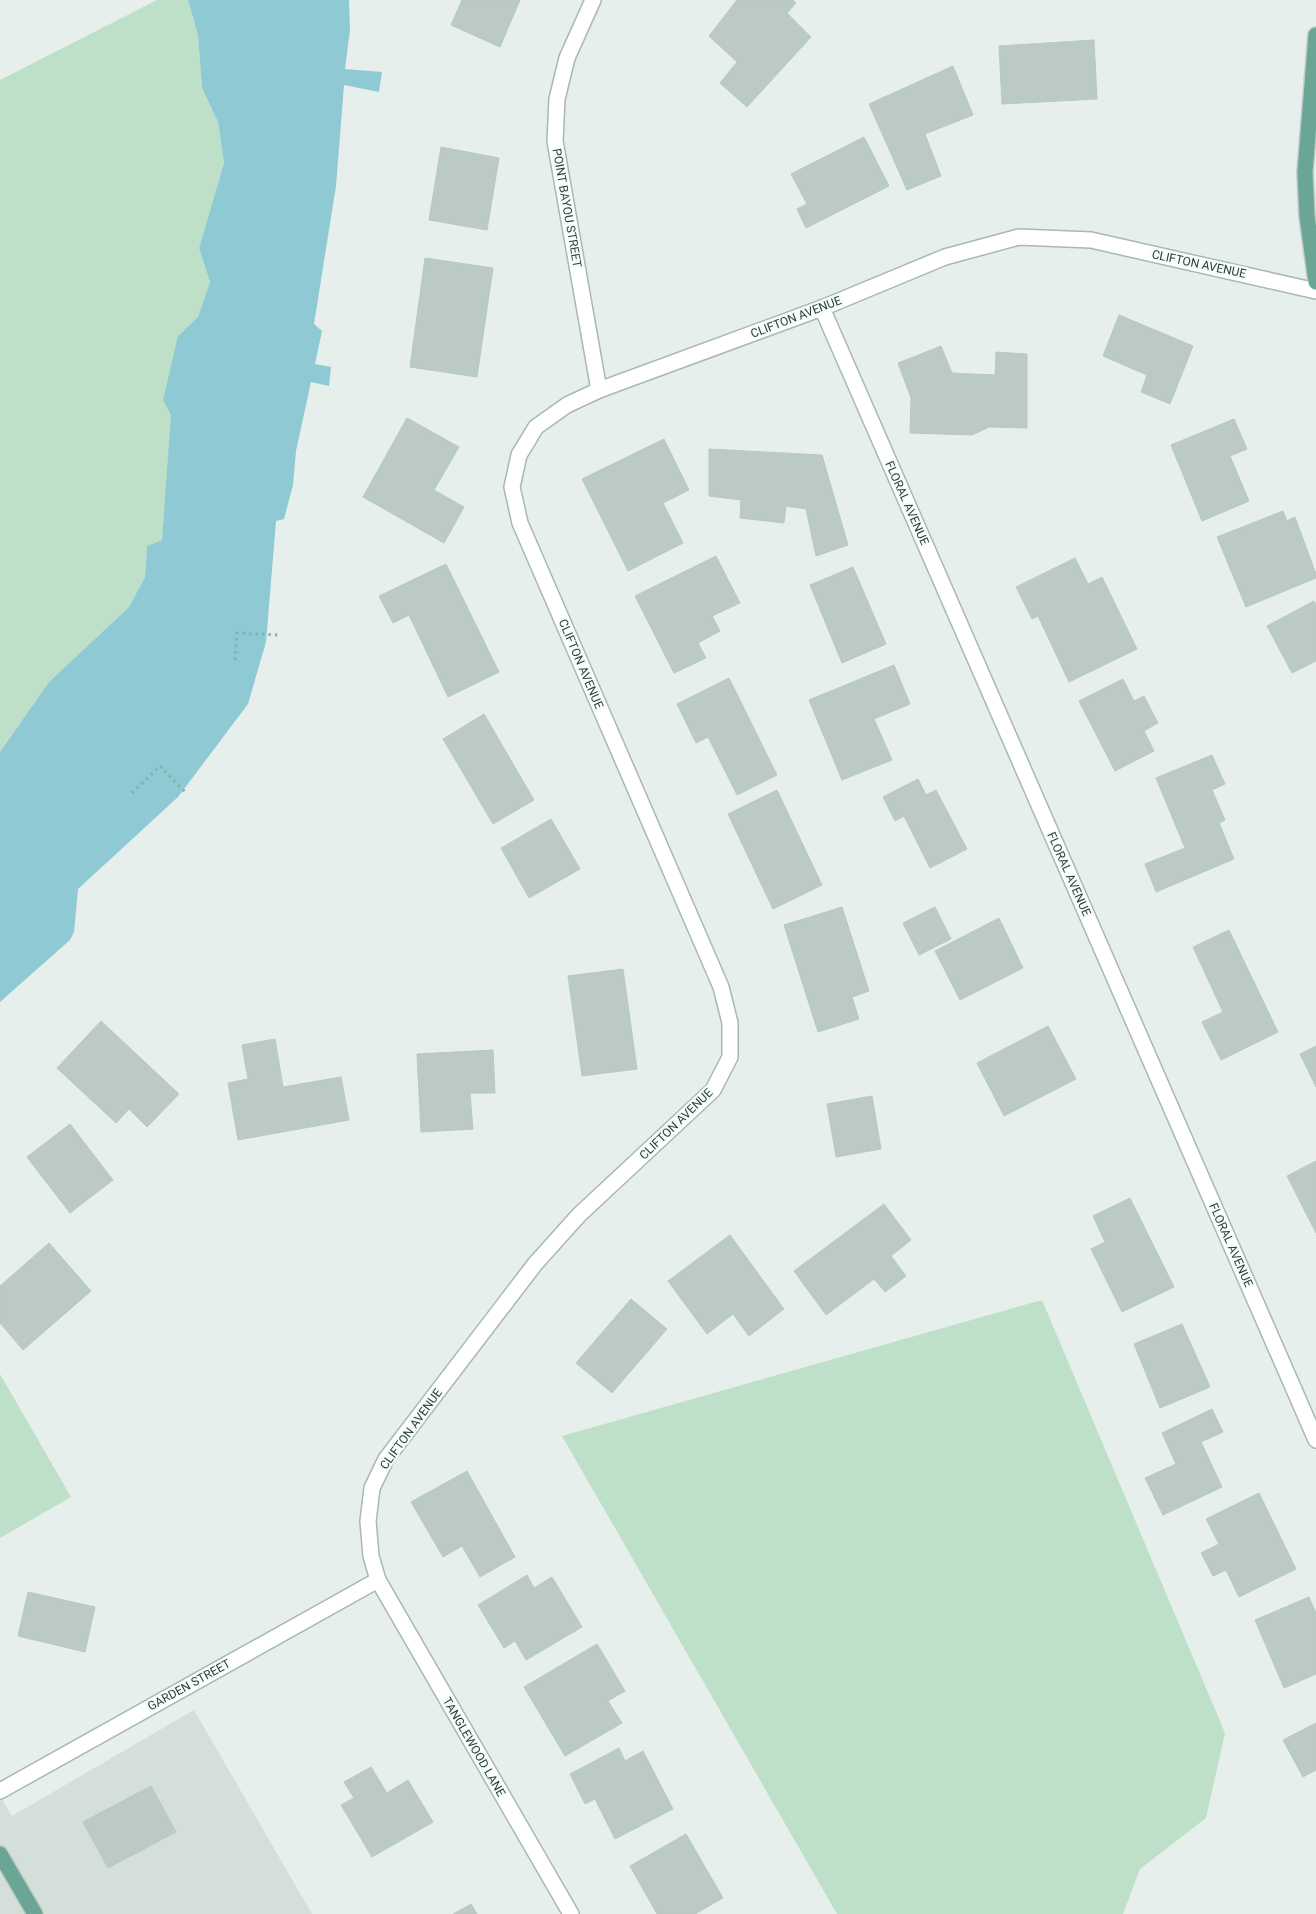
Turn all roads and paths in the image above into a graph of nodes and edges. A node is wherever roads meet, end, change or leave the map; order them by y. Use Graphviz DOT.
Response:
graph roads {
  1 [pos="593,0"];
  2 [pos="1316,35"];
  3 [pos="1316,282"];
  4 [pos="1316,291"];
  5 [pos="822,308"];
  6 [pos="599,390"];
  7 [pos="278,635"];
  8 [pos="235,660"];
  9 [pos="132,793"];
  10 [pos="187,794"];
  11 [pos="1314,1431"];
  12 [pos="378,1580"];
  13 [pos="0,1791"];
  14 [pos="0,1854"];
  15 [pos="35,1914"];
  16 [pos="571,1914"];
  1 -- 6 [label="street, POINT BAYOU STREET"];
  2 -- 3 [label="main road"];
  4 -- 5 [label="street, CLIFTON AVENUE"];
  5 -- 6 [label="street, CLIFTON AVENUE"];
  5 -- 11 [label="street, FLORAL AVENUE"];
  6 -- 12 [label="street, CLIFTON AVENUE"];
  7 -- 8 [label="path"];
  9 -- 10 [label="path"];
  12 -- 13 [label="street, GARDEN STREET"];
  12 -- 16 [label="street, TANGLEWOOD LANE"];
  14 -- 15 [label="main road"];
}
